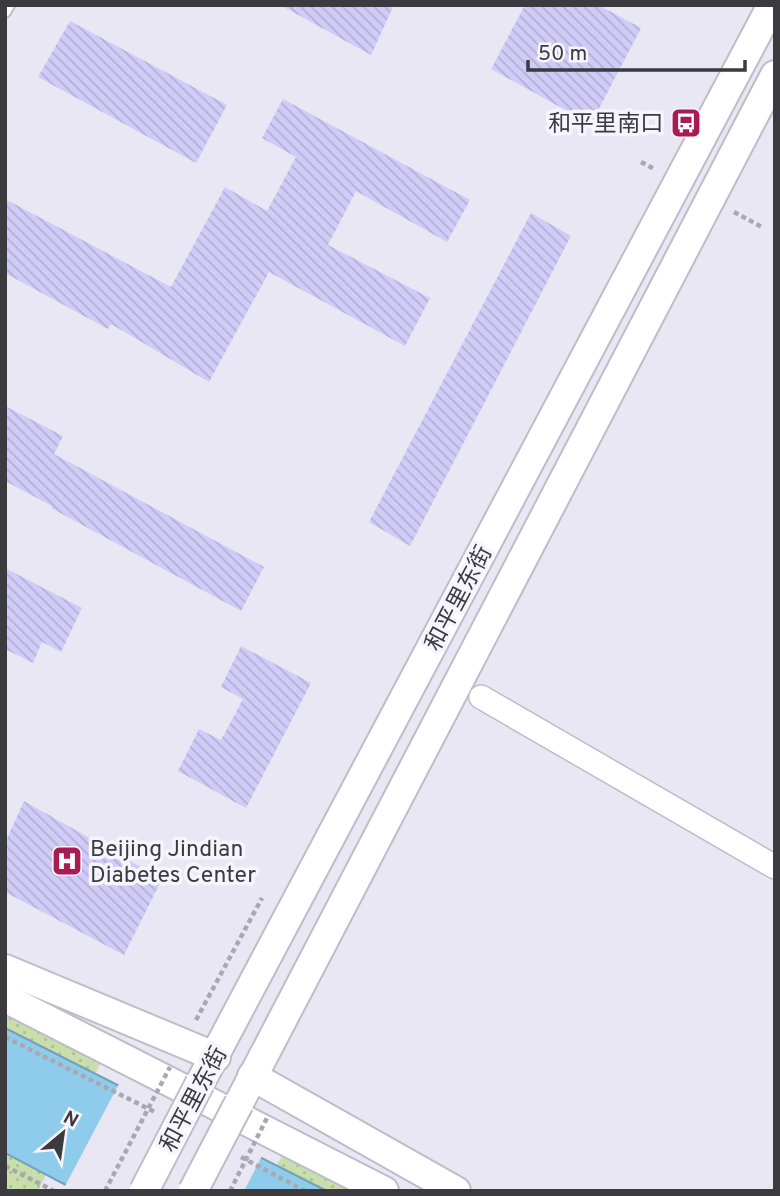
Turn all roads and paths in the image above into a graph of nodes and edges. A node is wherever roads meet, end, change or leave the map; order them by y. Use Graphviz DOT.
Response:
graph roads {
  1 [pos="9,5"];
  2 [pos="772,5"];
  3 [pos="5,12"];
  4 [pos="775,75"];
  5 [pos="481,697"];
  6 [pos="775,867"];
  7 [pos="5,969"];
  8 [pos="5,998"];
  9 [pos="216,1057"];
  10 [pos="170,1067"];
  11 [pos="252,1076"];
  12 [pos="267,1118"];
  13 [pos="5,1166"];
  14 [pos="54,1191"];
  15 [pos="105,1191"];
  16 [pos="144,1191"];
  17 [pos="193,1191"];
  18 [pos="230,1191"];
  19 [pos="384,1191"];
  20 [pos="456,1191"];
  1 -- 3 [label="lane"];
  2 -- 9 [label="street, 和平里东街"];
  4 -- 11 [label="street, 和平里东街"];
  5 -- 6 [label="street"];
  7 -- 9 [label="street"];
  8 -- 19 [label="street"];
  9 -- 16 [label="street, 和平里东街, bridge"];
  10 -- 15 [label="path, bridge"];
  11 -- 17 [label="street, 和平里东街, bridge"];
  11 -- 20 [label="street"];
  12 -- 18 [label="path, bridge"];
  13 -- 14 [label="path"];
}
